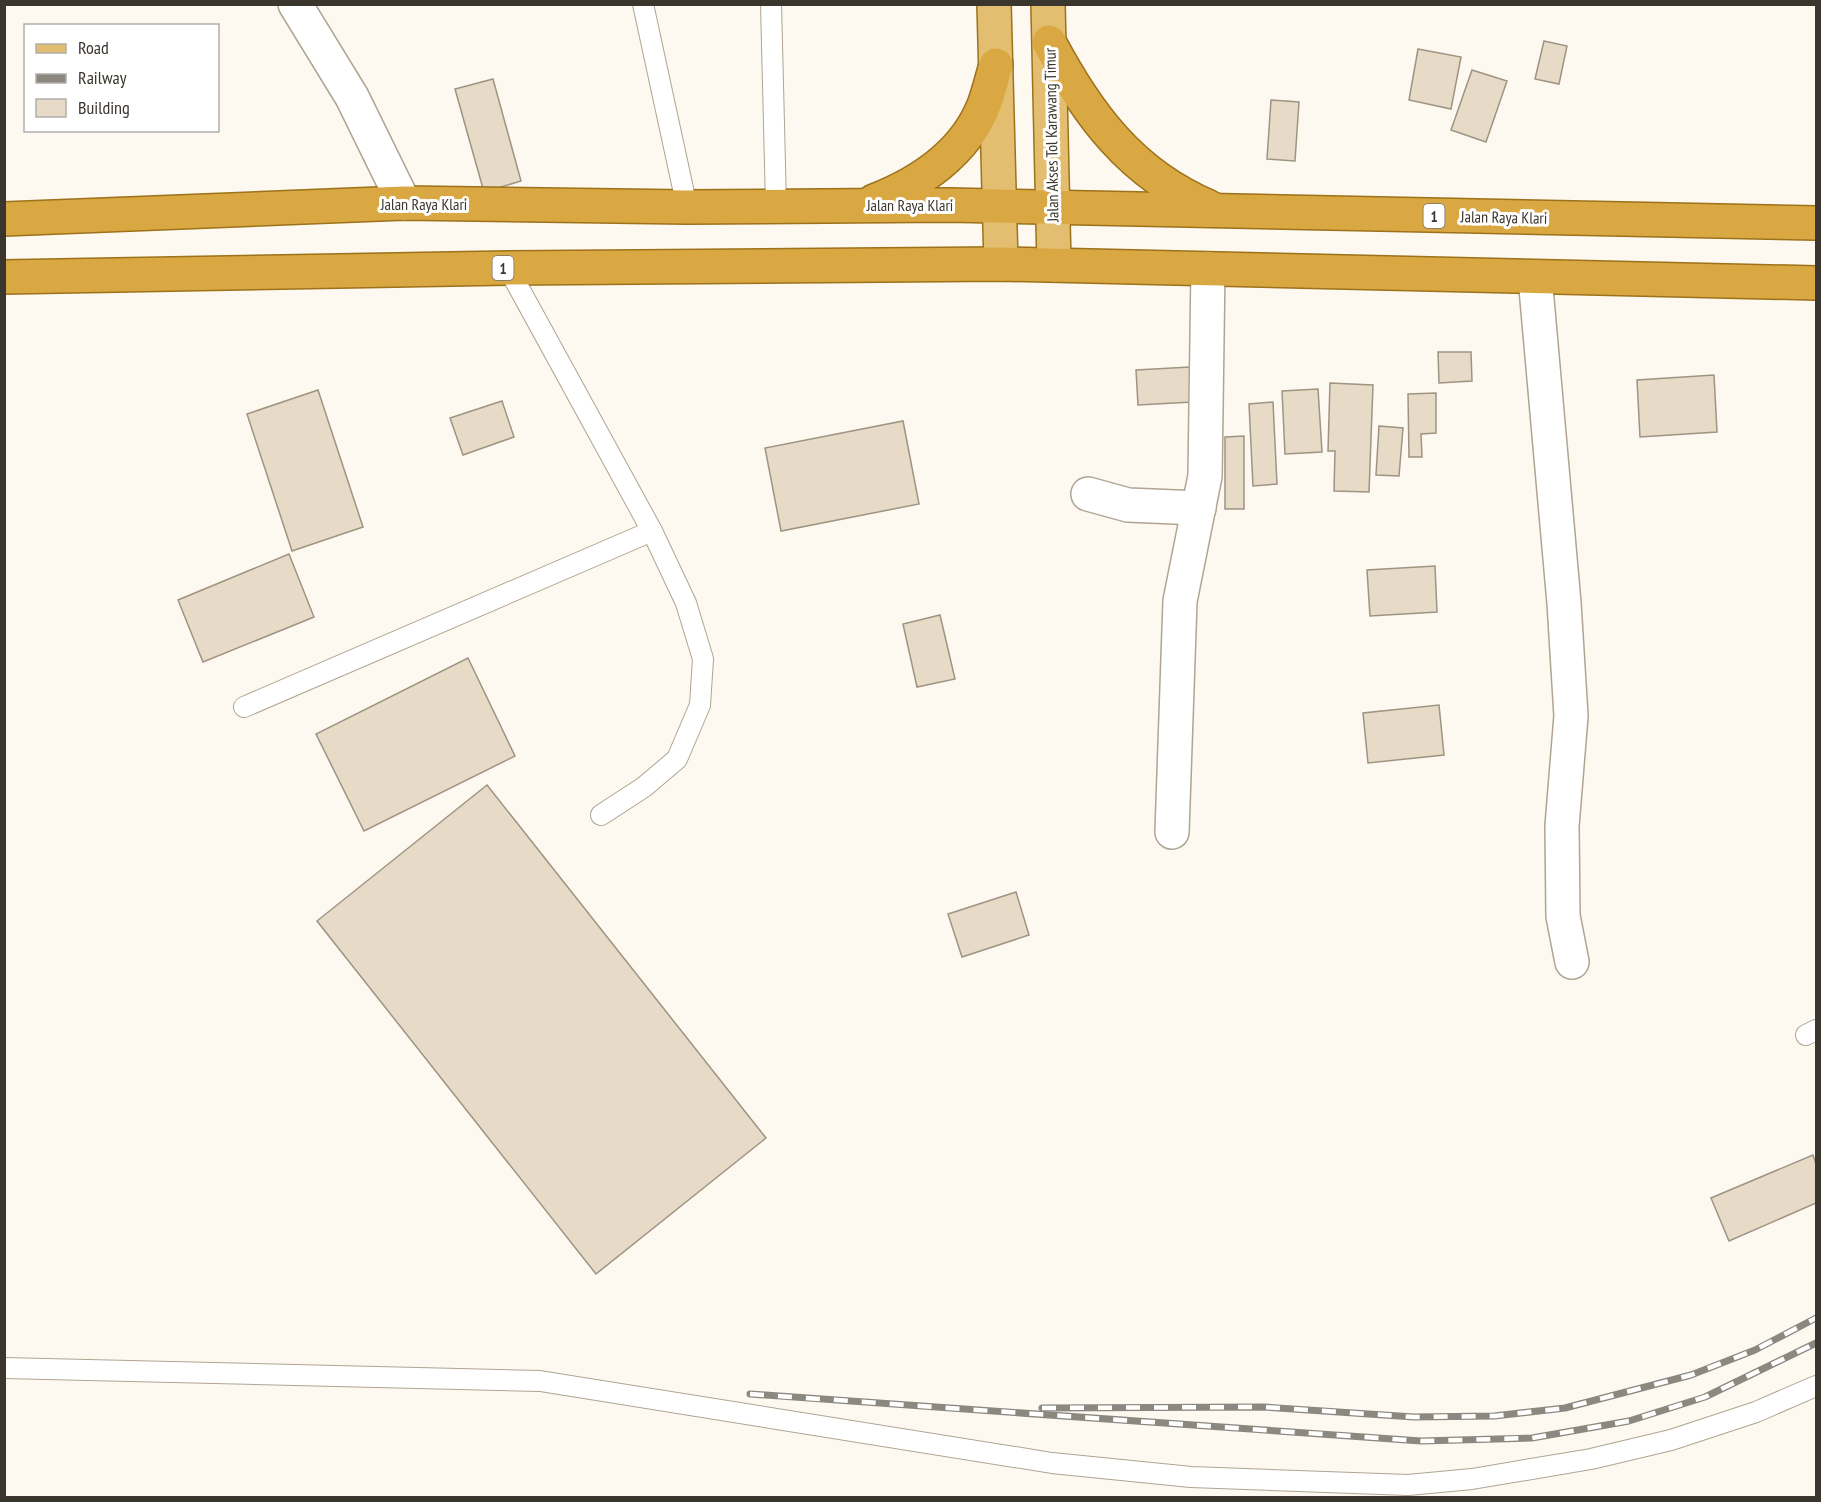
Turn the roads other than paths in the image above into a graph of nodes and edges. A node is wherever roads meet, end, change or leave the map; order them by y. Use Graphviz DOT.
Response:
graph roads {
  1 [pos="295,4"];
  2 [pos="643,4"];
  3 [pos="771,4"];
  4 [pos="994,4"];
  5 [pos="1048,4"];
  6 [pos="1049,42"];
  7 [pos="996,65"];
  8 [pos="404,203"];
  9 [pos="864,205"];
  10 [pos="776,206"];
  11 [pos="1000,206"];
  12 [pos="687,207"];
  13 [pos="1052,207"];
  14 [pos="1221,212"];
  15 [pos="4,219"];
  16 [pos="1816,223"];
  17 [pos="1001,264"];
  18 [pos="1054,265"];
  19 [pos="508,268"];
  20 [pos="1209,269"];
  21 [pos="4,277"];
  22 [pos="1535,277"];
  23 [pos="1816,283"];
  24 [pos="1088,494"];
  25 [pos="1199,508"];
  26 [pos="652,531"];
  27 [pos="244,707"];
  28 [pos="601,815"];
  29 [pos="1172,832"];
  30 [pos="1572,962"];
  31 [pos="4,1368"];
  32 [pos="1816,1386"];
  1 -- 8 [label="street"];
  2 -- 12 [label="lane"];
  3 -- 10 [label="lane"];
  4 -- 7 [label="main road"];
  5 -- 6 [label="main road, Jalan Akses Tol Karawang Timur"];
  6 -- 13 [label="main road, Jalan Akses Tol Karawang Timur"];
  6 -- 14 [label="highway"];
  7 -- 9 [label="highway"];
  7 -- 11 [label="main road"];
  8 -- 12 [label="highway, Jalan Raya Klari / 1"];
  8 -- 15 [label="highway, Jalan Raya Klari / 1"];
  9 -- 10 [label="highway, Jalan Raya Klari / 1"];
  9 -- 11 [label="highway, Jalan Raya Klari / 1"];
  10 -- 12 [label="highway, Jalan Raya Klari / 1"];
  11 -- 13 [label="highway, Jalan Raya Klari / 1"];
  11 -- 17 [label="main road"];
  13 -- 14 [label="highway, Jalan Raya Klari / 1"];
  13 -- 18 [label="main road, Jalan Akses Tol Karawang Timur"];
  14 -- 16 [label="highway, Jalan Raya Klari / 1"];
  17 -- 18 [label="highway, 1"];
  17 -- 19 [label="highway, 1"];
  18 -- 20 [label="highway, 1"];
  19 -- 21 [label="highway, 1"];
  19 -- 26 [label="lane"];
  20 -- 22 [label="highway, 1"];
  20 -- 25 [label="street"];
  22 -- 23 [label="highway, 1"];
  22 -- 30 [label="street"];
  24 -- 25 [label="street"];
  25 -- 29 [label="street"];
  26 -- 27 [label="lane"];
  26 -- 28 [label="lane"];
  31 -- 32 [label="lane"];
}
